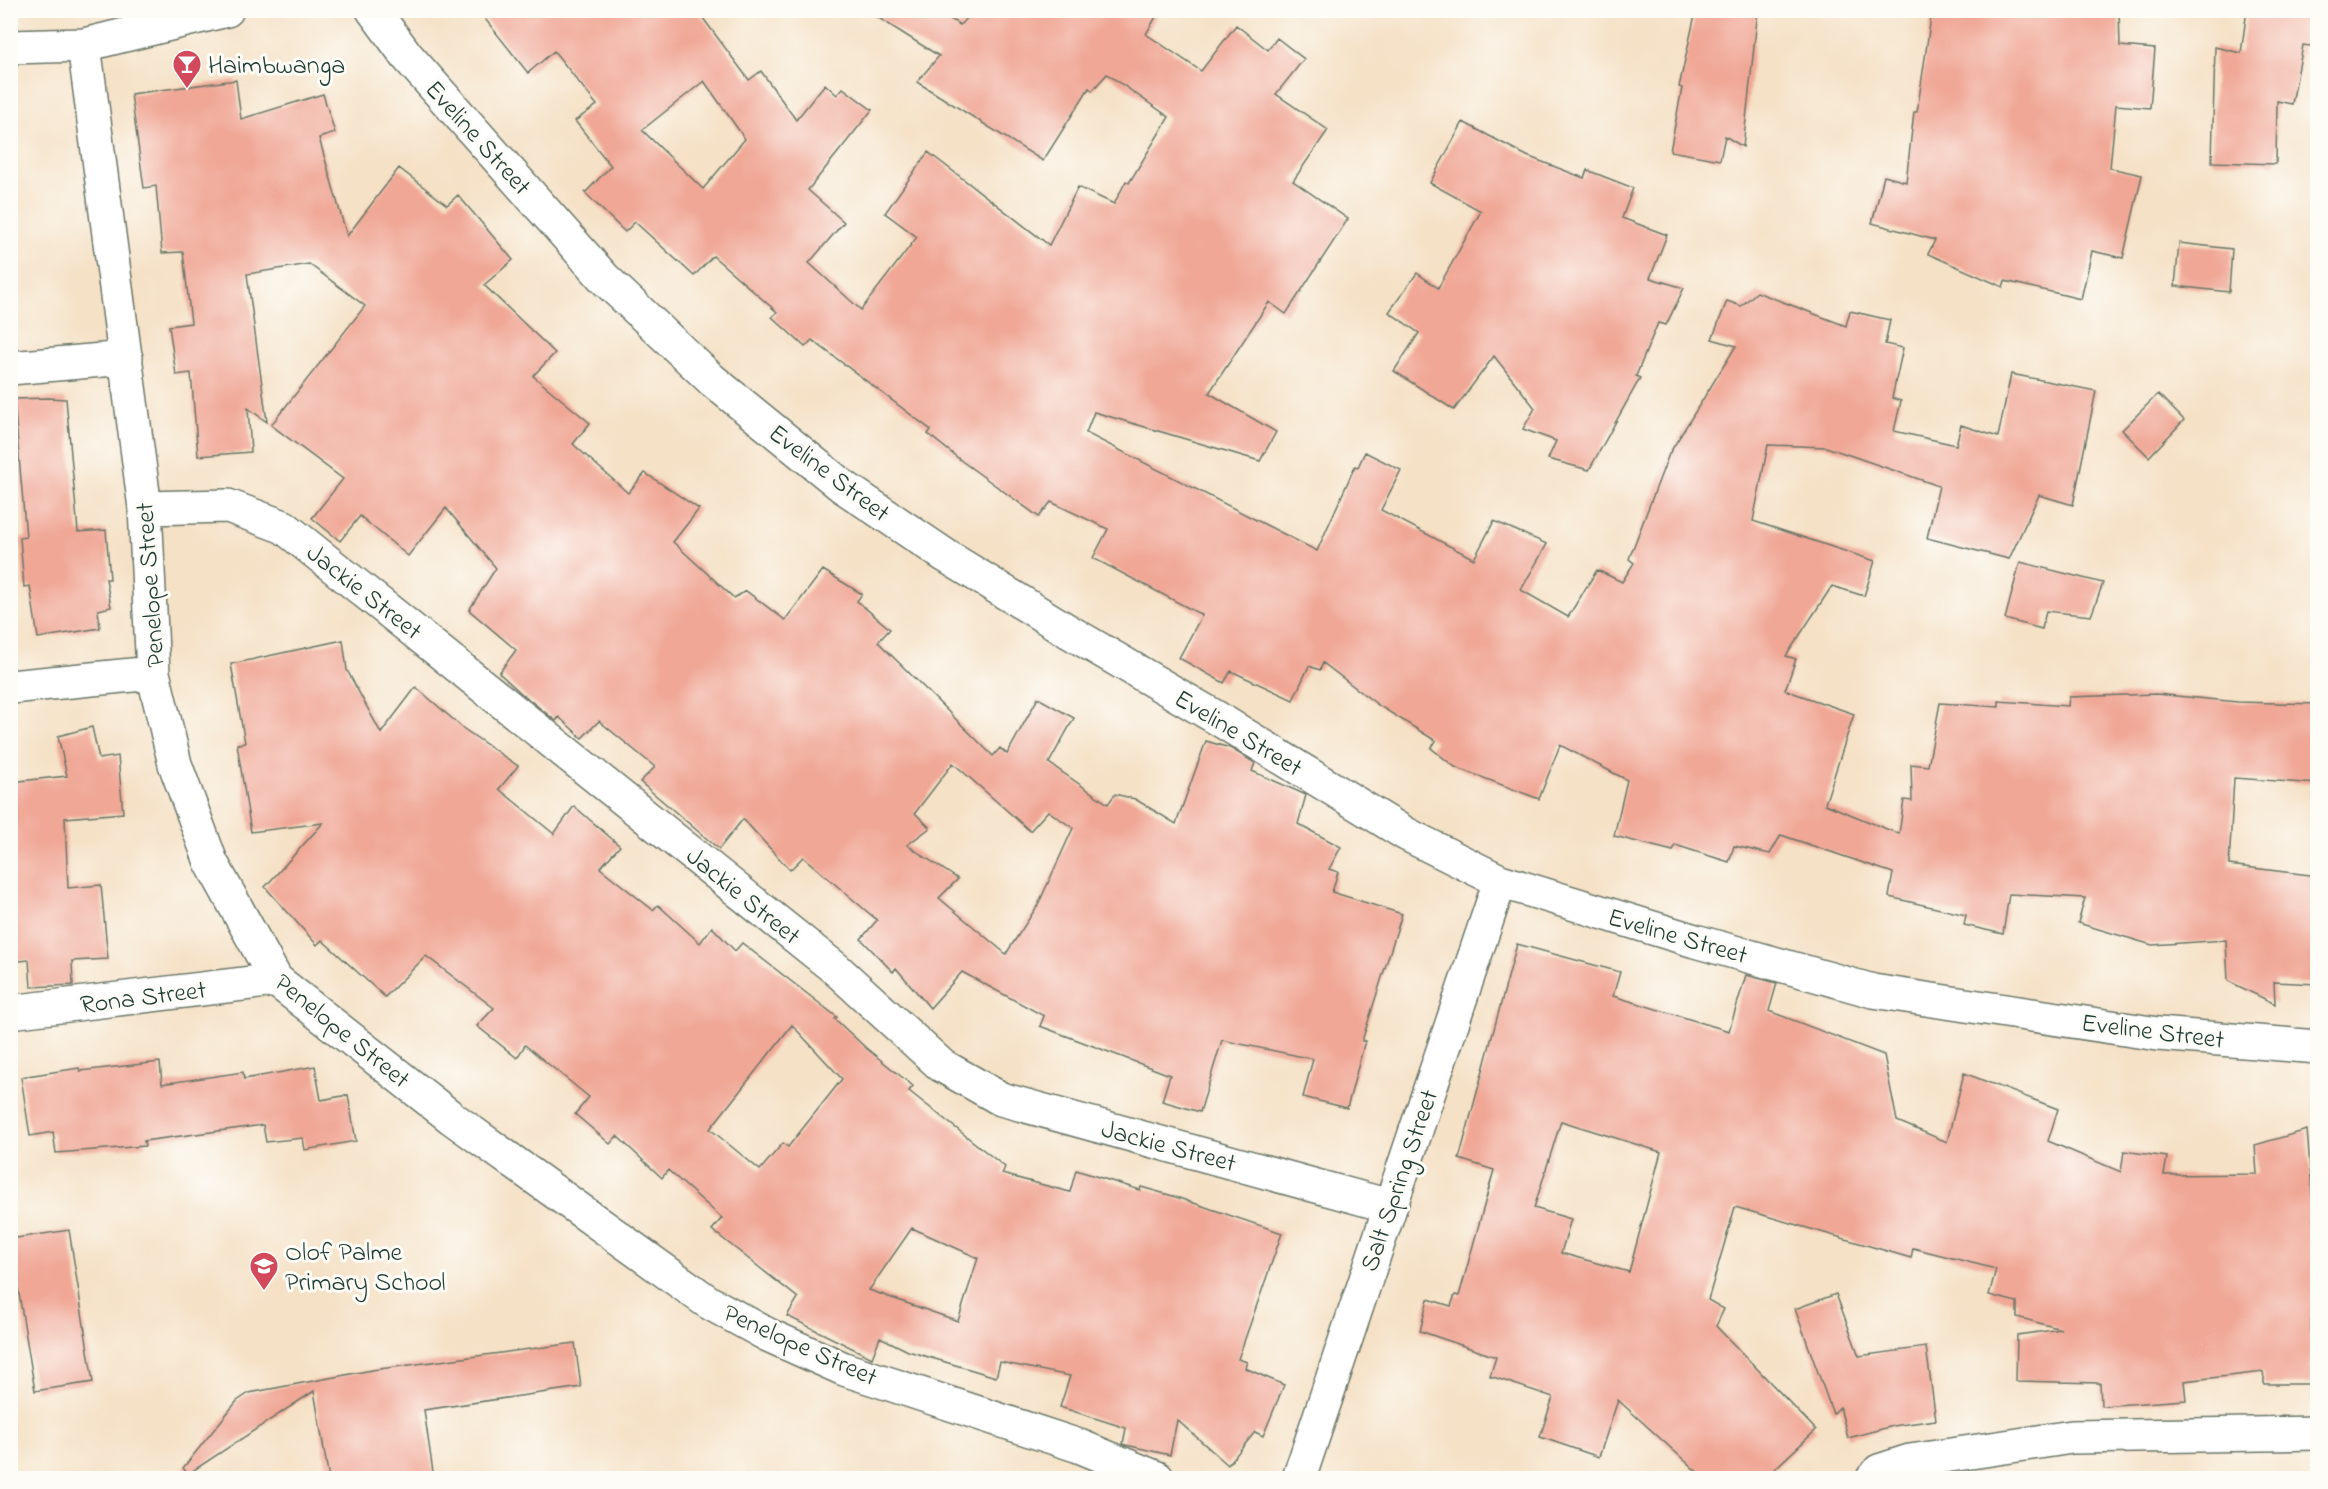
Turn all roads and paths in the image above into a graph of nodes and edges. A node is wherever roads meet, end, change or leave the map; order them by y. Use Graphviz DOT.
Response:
graph roads {
  1 [pos="227,10"];
  2 [pos="373,10"];
  3 [pos="84,45"];
  4 [pos="10,47"];
  5 [pos="126,358"];
  6 [pos="10,368"];
  7 [pos="145,508"];
  8 [pos="153,673"];
  9 [pos="10,687"];
  10 [pos="1500,881"];
  11 [pos="276,980"];
  12 [pos="10,1012"];
  13 [pos="2318,1047"];
  14 [pos="1389,1206"];
  15 [pos="2318,1433"];
  16 [pos="1157,1479"];
  17 [pos="1299,1479"];
  18 [pos="1873,1479"];
  1 -- 3 [label="street"];
  2 -- 10 [label="street, Eveline Street"];
  3 -- 4 [label="street"];
  3 -- 5 [label="street, Penelope Street"];
  5 -- 6 [label="street"];
  5 -- 7 [label="street, Penelope Street"];
  7 -- 8 [label="street, Penelope Street"];
  7 -- 14 [label="street, Jackie Street"];
  8 -- 9 [label="street"];
  8 -- 11 [label="street, Penelope Street"];
  10 -- 13 [label="street, Eveline Street"];
  10 -- 14 [label="street, Salt Spring Street"];
  11 -- 12 [label="street, Rona Street"];
  11 -- 16 [label="street, Penelope Street"];
  14 -- 17 [label="street, Salt Spring Street"];
  15 -- 18 [label="street"];
}
